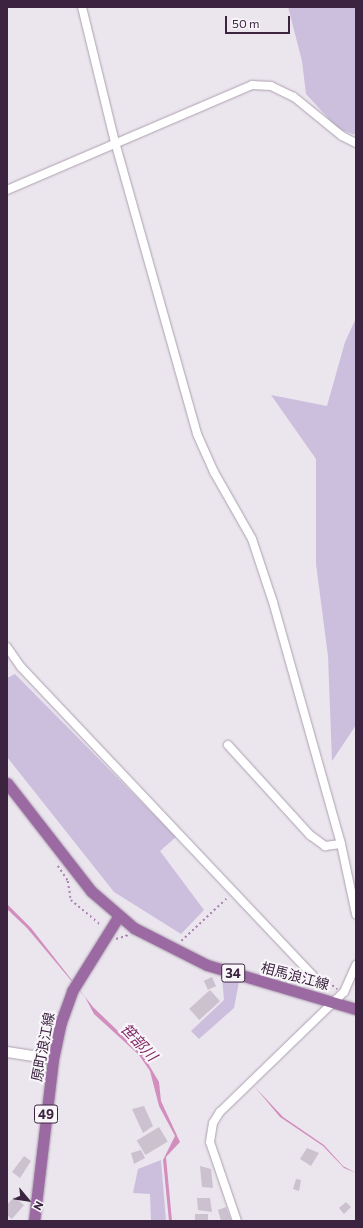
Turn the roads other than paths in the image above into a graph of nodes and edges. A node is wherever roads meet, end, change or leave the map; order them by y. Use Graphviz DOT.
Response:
graph roads {
  1 [pos="82,7"];
  2 [pos="115,142"];
  3 [pos="356,143"];
  4 [pos="7,190"];
  5 [pos="7,647"];
  6 [pos="228,745"];
  7 [pos="7,783"];
  8 [pos="341,844"];
  9 [pos="356,914"];
  10 [pos="118,917"];
  11 [pos="356,965"];
  12 [pos="316,975"];
  13 [pos="332,1001"];
  14 [pos="356,1009"];
  15 [pos="7,1052"];
  16 [pos="53,1059"];
  17 [pos="34,1221"];
  18 [pos="237,1221"];
  1 -- 2 [label="street"];
  2 -- 3 [label="street"];
  2 -- 4 [label="street"];
  2 -- 8 [label="street"];
  5 -- 12 [label="street"];
  6 -- 8 [label="street"];
  7 -- 10 [label="main road, 34"];
  8 -- 9 [label="street"];
  10 -- 13 [label="main road, 相馬浪江線 / 34"];
  10 -- 16 [label="main road, 原町浪江線 / 49"];
  11 -- 13 [label="street"];
  13 -- 14 [label="main road, 相馬浪江線 / 34"];
  13 -- 18 [label="street"];
  15 -- 16 [label="street"];
  16 -- 17 [label="main road, 原町浪江線 / 49"];
}
